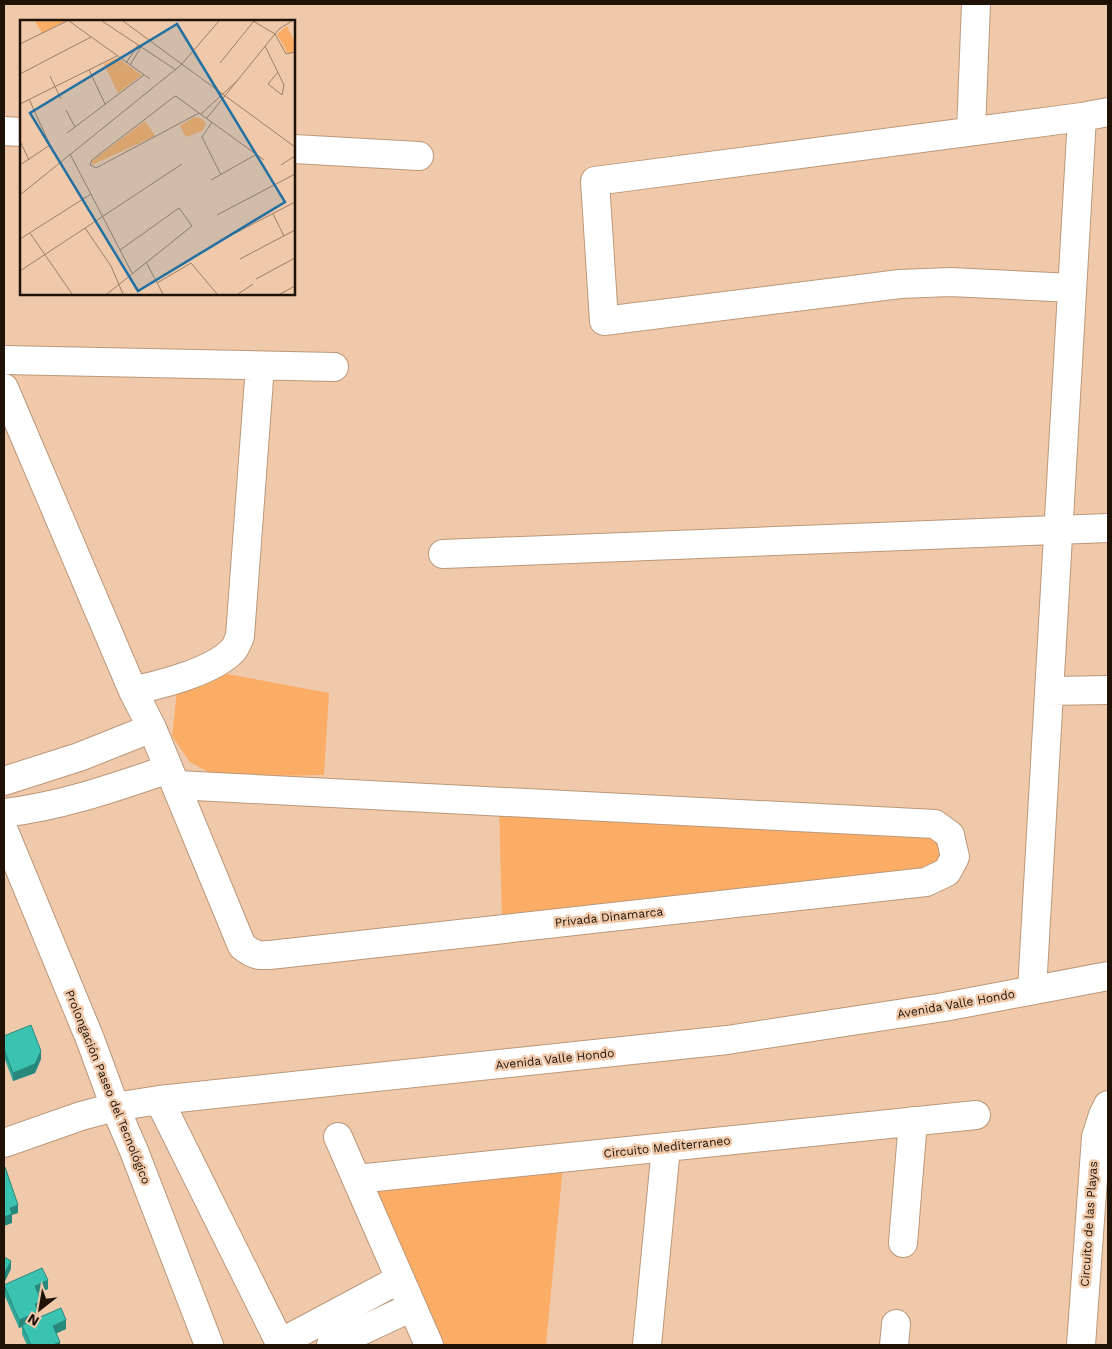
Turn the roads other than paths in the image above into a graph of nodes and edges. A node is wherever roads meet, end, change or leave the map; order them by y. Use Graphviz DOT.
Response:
graph roads {
  1 [pos="976,4"];
  2 [pos="1108,112"];
  3 [pos="1082,117"];
  4 [pos="4,130"];
  5 [pos="971,131"];
  6 [pos="20,132"];
  7 [pos="295,148"];
  8 [pos="419,156"];
  9 [pos="1072,288"];
  10 [pos="4,360"];
  11 [pos="260,366"];
  12 [pos="334,367"];
  13 [pos="4,388"];
  14 [pos="1108,528"];
  15 [pos="1058,530"];
  16 [pos="443,554"];
  17 [pos="1108,690"];
  18 [pos="133,691"];
  19 [pos="1049,691"];
  20 [pos="152,728"];
  21 [pos="172,777"];
  22 [pos="4,781"];
  23 [pos="4,813"];
  24 [pos="4,830"];
  25 [pos="1108,976"];
  26 [pos="1032,990"];
  27 [pos="159,1100"];
  28 [pos="1108,1105"];
  29 [pos="115,1107"];
  30 [pos="976,1115"];
  31 [pos="913,1122"];
  32 [pos="338,1137"];
  33 [pos="4,1144"];
  34 [pos="666,1148"];
  35 [pos="357,1179"];
  36 [pos="904,1243"];
  37 [pos="400,1279"];
  38 [pos="412,1307"];
  39 [pos="281,1344"];
  40 [pos="209,1345"];
  41 [pos="331,1345"];
  42 [pos="429,1345"];
  43 [pos="647,1345"];
  44 [pos="1080,1345"];
  1 -- 5 [label="street"];
  2 -- 3 [label="street"];
  3 -- 5 [label="street"];
  3 -- 9 [label="street"];
  4 -- 6 [label="street"];
  5 -- 9 [label="street"];
  7 -- 8 [label="street"];
  9 -- 15 [label="street"];
  10 -- 11 [label="street"];
  11 -- 12 [label="street"];
  11 -- 18 [label="street"];
  13 -- 18 [label="street"];
  14 -- 15 [label="street"];
  15 -- 16 [label="street"];
  15 -- 19 [label="street"];
  17 -- 19 [label="street"];
  18 -- 20 [label="street"];
  19 -- 26 [label="street"];
  20 -- 21 [label="street"];
  20 -- 22 [label="street"];
  21 -- 21 [label="street, Privada Dinamarca"];
  21 -- 23 [label="street"];
  24 -- 29 [label="street, Prolongación Paseo del Tecnológico"];
  25 -- 26 [label="street, Avenida Valle Hondo"];
  26 -- 27 [label="street, Avenida Valle Hondo"];
  27 -- 29 [label="street, Avenida Valle Hondo"];
  27 -- 39 [label="street"];
  28 -- 44 [label="street, Circuito de las Playas"];
  29 -- 33 [label="street, Avenida Valle Hondo"];
  29 -- 40 [label="street, Prolongación Paseo del Tecnológico"];
  30 -- 31 [label="street, Circuito Mediterraneo"];
  31 -- 34 [label="street, Circuito Mediterraneo"];
  31 -- 36 [label="street"];
  32 -- 35 [label="street"];
  34 -- 35 [label="street, Circuito Mediterraneo"];
  34 -- 43 [label="street"];
  35 -- 37 [label="street"];
  37 -- 38 [label="street"];
  37 -- 39 [label="street"];
  38 -- 41 [label="street"];
  38 -- 42 [label="street"];
}
